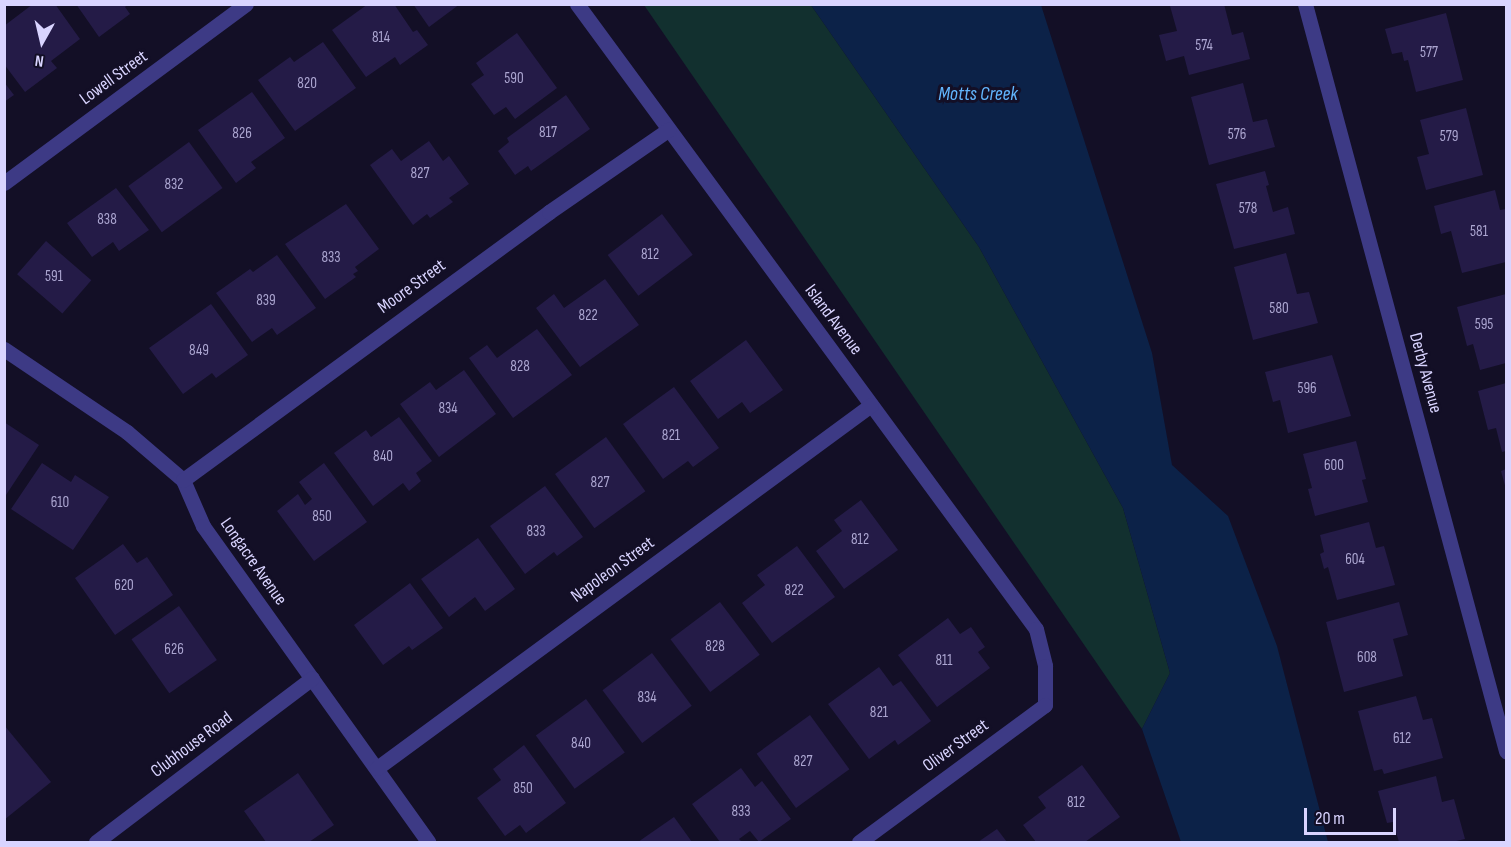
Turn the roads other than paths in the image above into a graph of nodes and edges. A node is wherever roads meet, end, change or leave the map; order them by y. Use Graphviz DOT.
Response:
graph roads {
  1 [pos="246,4"];
  2 [pos="577,4"];
  3 [pos="1305,4"];
  4 [pos="668,130"];
  5 [pos="4,183"];
  6 [pos="4,349"];
  7 [pos="872,405"];
  8 [pos="183,480"];
  9 [pos="1045,666"];
  10 [pos="312,678"];
  11 [pos="1506,751"];
  12 [pos="377,768"];
  13 [pos="96,843"];
  14 [pos="428,843"];
  15 [pos="859,843"];
  1 -- 5 [label="street, Lowell Street"];
  2 -- 4 [label="street, Island Avenue"];
  3 -- 11 [label="street, Derby Avenue"];
  4 -- 7 [label="street, Island Avenue"];
  4 -- 8 [label="street, Moore Street"];
  6 -- 8 [label="street, Longacre Avenue"];
  7 -- 9 [label="street, Island Avenue"];
  7 -- 12 [label="street, Napoleon Street"];
  8 -- 10 [label="street, Longacre Avenue"];
  9 -- 15 [label="street, Oliver Street"];
  10 -- 12 [label="street, Longacre Avenue"];
  10 -- 13 [label="street, Clubhouse Road"];
  12 -- 14 [label="street, Longacre Avenue"];
}
